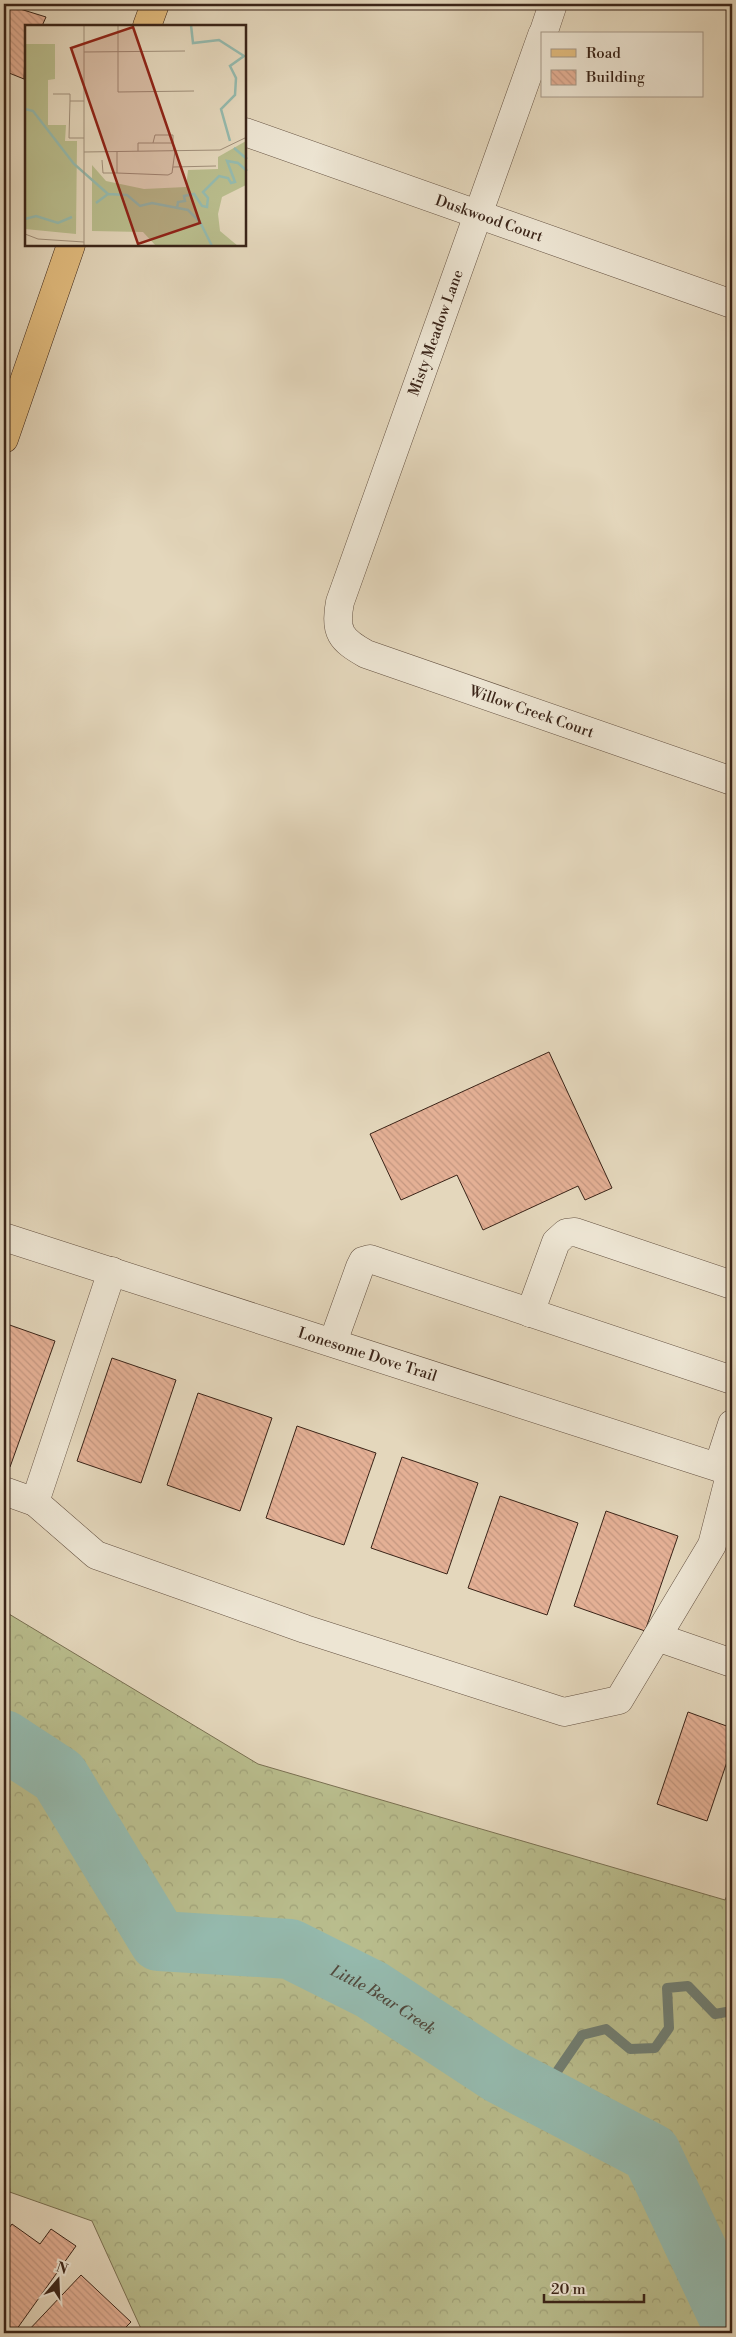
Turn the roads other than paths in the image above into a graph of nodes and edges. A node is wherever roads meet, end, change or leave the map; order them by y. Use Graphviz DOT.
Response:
graph roads {
  1 [pos="155,4"];
  2 [pos="553,4"];
  3 [pos="147,25"];
  4 [pos="543,32"];
  5 [pos="541,37"];
  6 [pos="246,132"];
  7 [pos="479,214"];
  8 [pos="71,246"];
  9 [pos="732,304"];
  10 [pos="4,439"];
  11 [pos="339,632"];
  12 [pos="732,781"];
  13 [pos="4,1237"];
  14 [pos="112,1271"];
  15 [pos="732,1285"];
  16 [pos="530,1313"];
  17 [pos="333,1342"];
  18 [pos="732,1380"];
  19 [pos="732,1424"];
  20 [pos="727,1470"];
  21 [pos="4,1491"];
  22 [pos="35,1502"];
  23 [pos="657,1637"];
  24 [pos="732,1663"];
  1 -- 3 [label="main road"];
  2 -- 4 [label="street, Misty Meadow Lane"];
  5 -- 7 [label="street, Misty Meadow Lane"];
  6 -- 7 [label="street, Duskwood Court"];
  7 -- 9 [label="street, Duskwood Court"];
  7 -- 11 [label="street, Misty Meadow Lane"];
  8 -- 10 [label="main road"];
  11 -- 12 [label="street, Willow Creek Court"];
  13 -- 14 [label="street, Lonesome Dove Trail"];
  14 -- 17 [label="street, Lonesome Dove Trail"];
  14 -- 22 [label="street"];
  15 -- 16 [label="street"];
  16 -- 17 [label="street"];
  16 -- 18 [label="street"];
  17 -- 20 [label="street, Lonesome Dove Trail"];
  19 -- 20 [label="street"];
  20 -- 23 [label="street"];
  21 -- 22 [label="street"];
  22 -- 23 [label="street"];
  23 -- 24 [label="street"];
}
